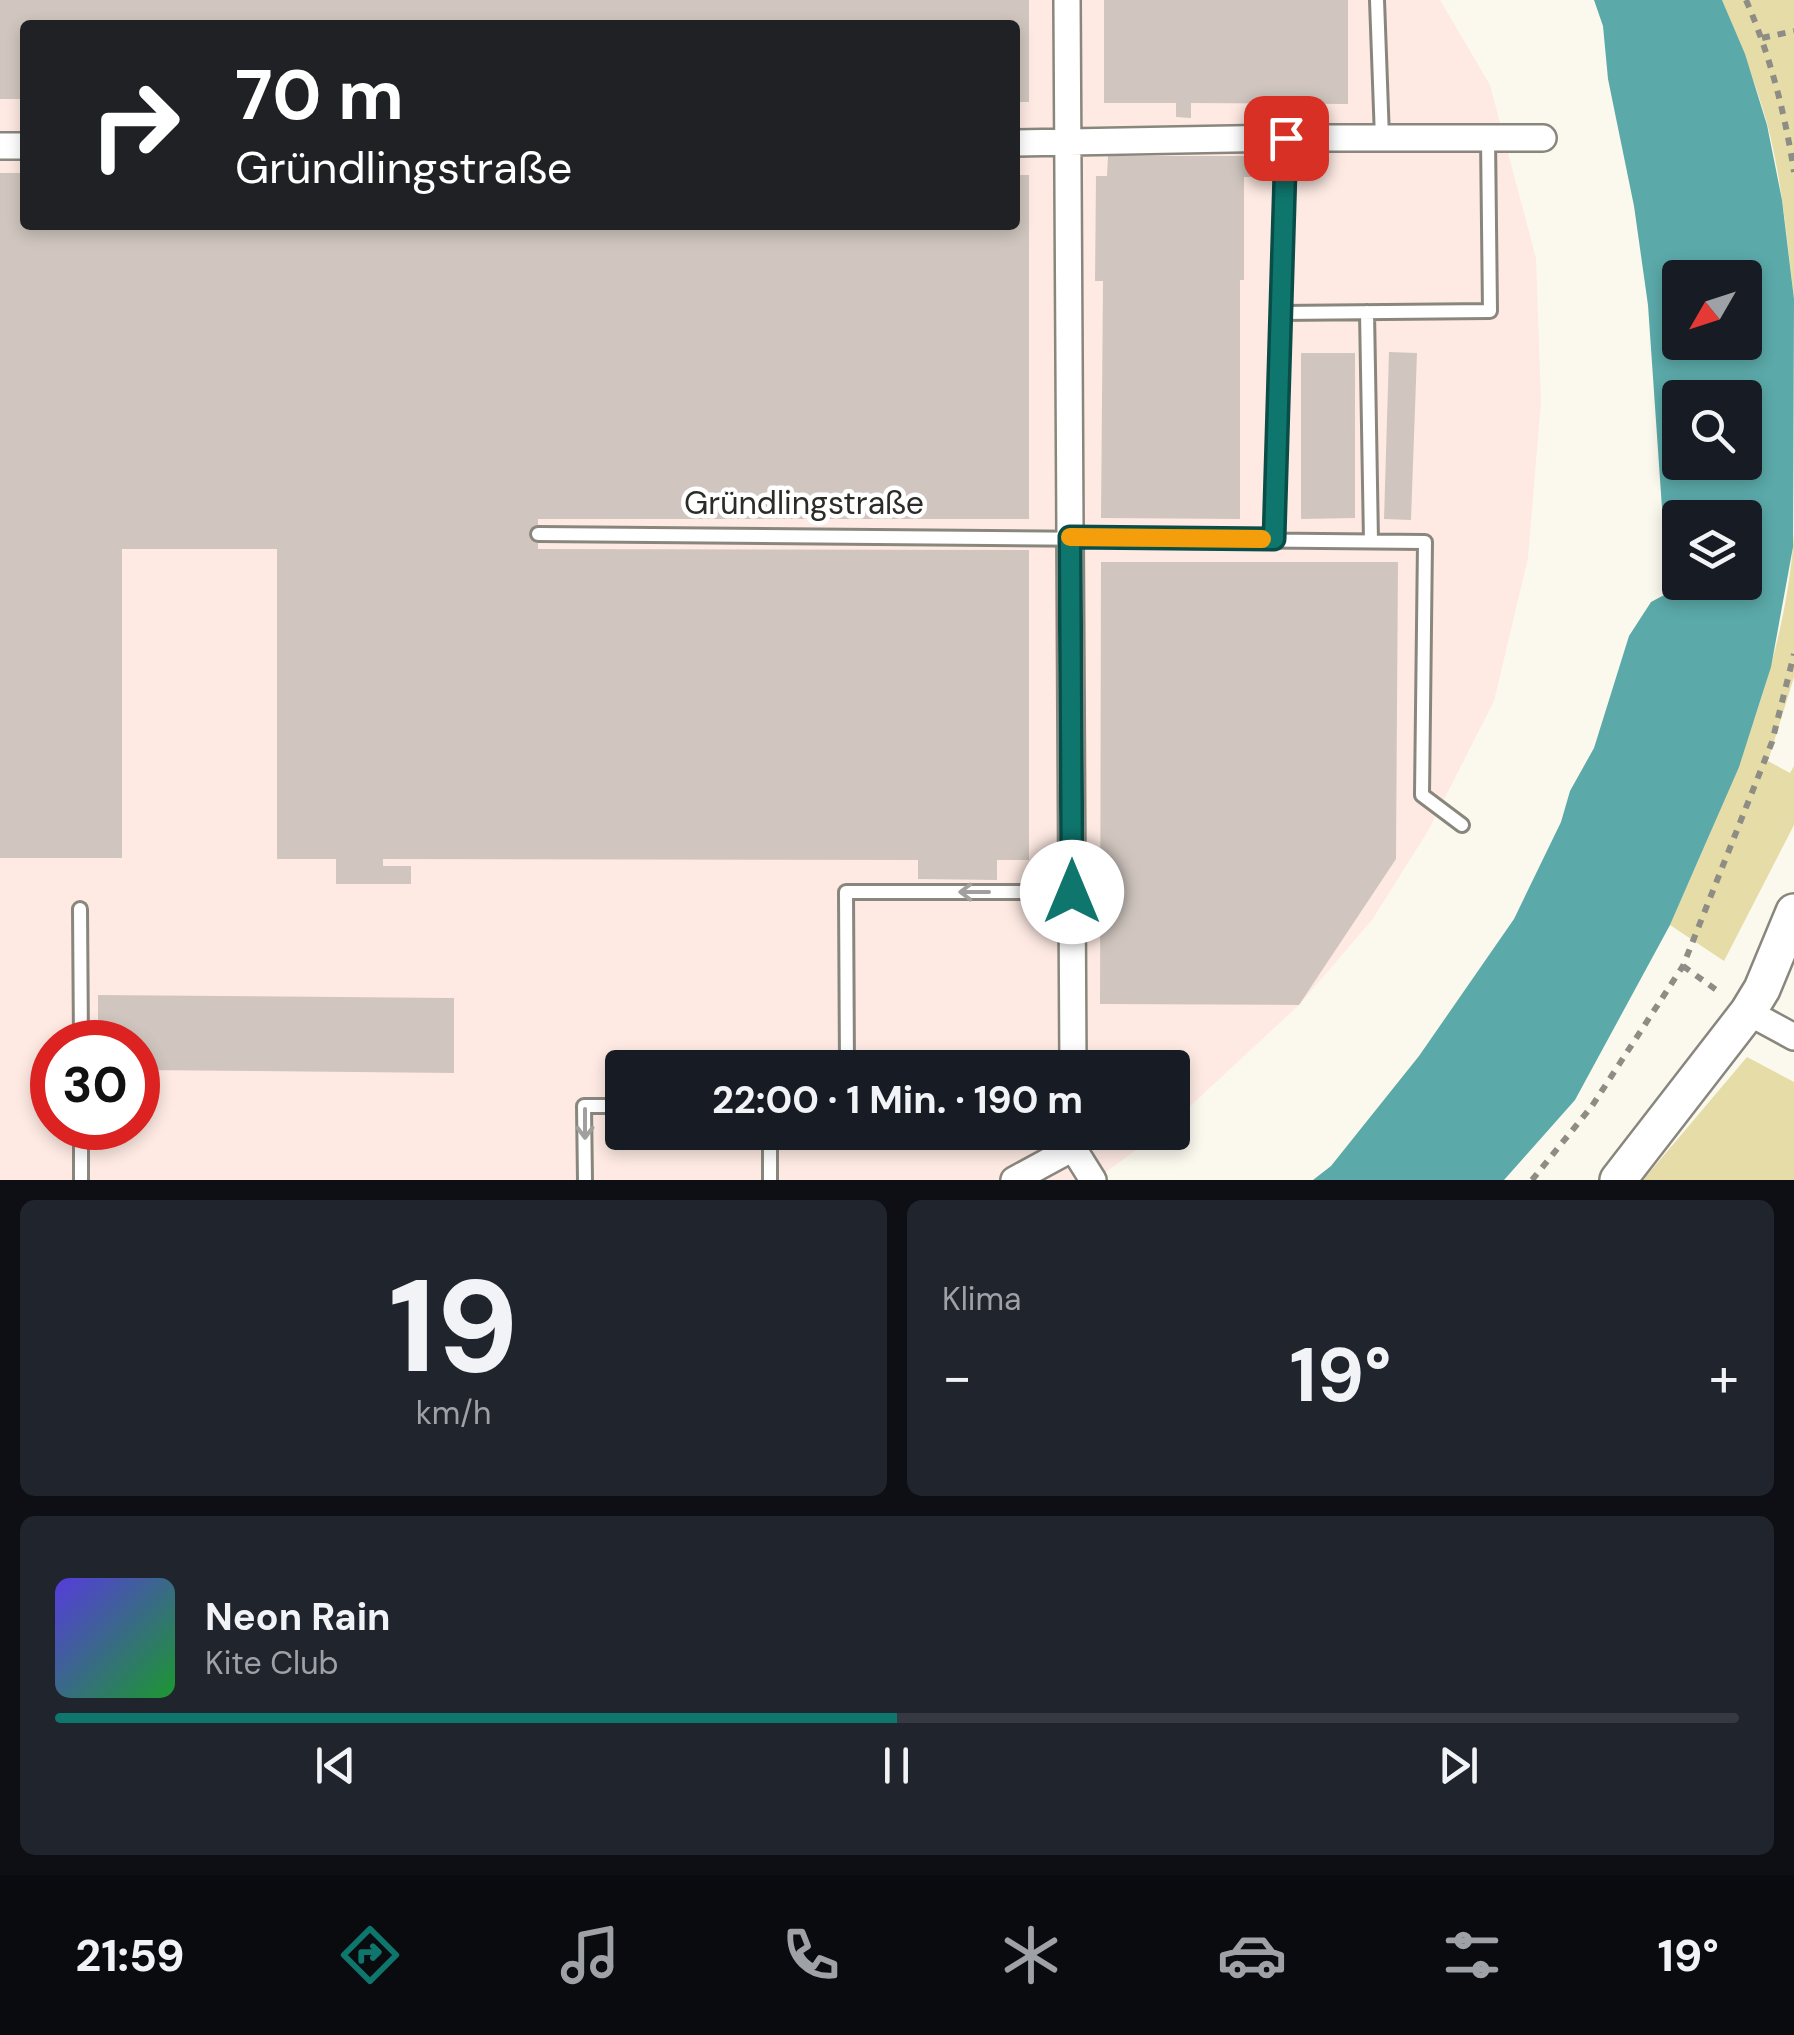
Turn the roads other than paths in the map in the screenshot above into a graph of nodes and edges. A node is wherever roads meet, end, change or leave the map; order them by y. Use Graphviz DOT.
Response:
graph roads {
  1 [pos="1068,0"];
  2 [pos="1377,0"];
  3 [pos="1286,138"];
  4 [pos="1382,138"];
  5 [pos="1488,138"];
  6 [pos="1543,138"];
  7 [pos="1068,142"];
  8 [pos="1020,143"];
  9 [pos="1367,312"];
  10 [pos="1280,313"];
  11 [pos="538,534"];
  12 [pos="1070,537"];
  13 [pos="1274,539"];
  14 [pos="1371,540"];
  15 [pos="1462,824"];
  16 [pos="1072,892"];
  17 [pos="80,909"];
  18 [pos="1794,912"];
  19 [pos="1794,968"];
  20 [pos="1755,1000"];
  21 [pos="80,1020"];
  22 [pos="1794,1037"];
  23 [pos="846,1050"];
  24 [pos="1073,1050"];
  25 [pos="605,1106"];
  26 [pos="81,1150"];
  27 [pos="770,1150"];
  28 [pos="1058,1150"];
  29 [pos="1078,1150"];
  30 [pos="81,1180"];
  31 [pos="585,1180"];
  32 [pos="770,1180"];
  33 [pos="1014,1180"];
  34 [pos="1094,1180"];
  35 [pos="1618,1180"];
  1 -- 7 [label="street"];
  2 -- 4 [label="lane"];
  3 -- 4 [label="street"];
  3 -- 7 [label="street"];
  3 -- 10 [label="lane"];
  4 -- 5 [label="street"];
  5 -- 6 [label="street"];
  5 -- 9 [label="lane"];
  7 -- 8 [label="street"];
  7 -- 12 [label="street"];
  9 -- 10 [label="lane"];
  9 -- 14 [label="lane"];
  10 -- 13 [label="lane"];
  11 -- 12 [label="lane, Gründlingstraße"];
  12 -- 13 [label="lane, Gründlingstraße"];
  12 -- 16 [label="street"];
  13 -- 14 [label="lane, Gründlingstraße"];
  14 -- 15 [label="lane, Gründlingstraße"];
  16 -- 23 [label="lane, one-way"];
  16 -- 24 [label="street"];
  17 -- 21 [label="lane"];
  18 -- 20 [label="street"];
  19 -- 20 [label="street"];
  20 -- 22 [label="street"];
  20 -- 35 [label="street"];
  25 -- 31 [label="lane, one-way"];
  26 -- 30 [label="lane"];
  27 -- 32 [label="lane"];
  28 -- 33 [label="street"];
  29 -- 34 [label="street"];
}
